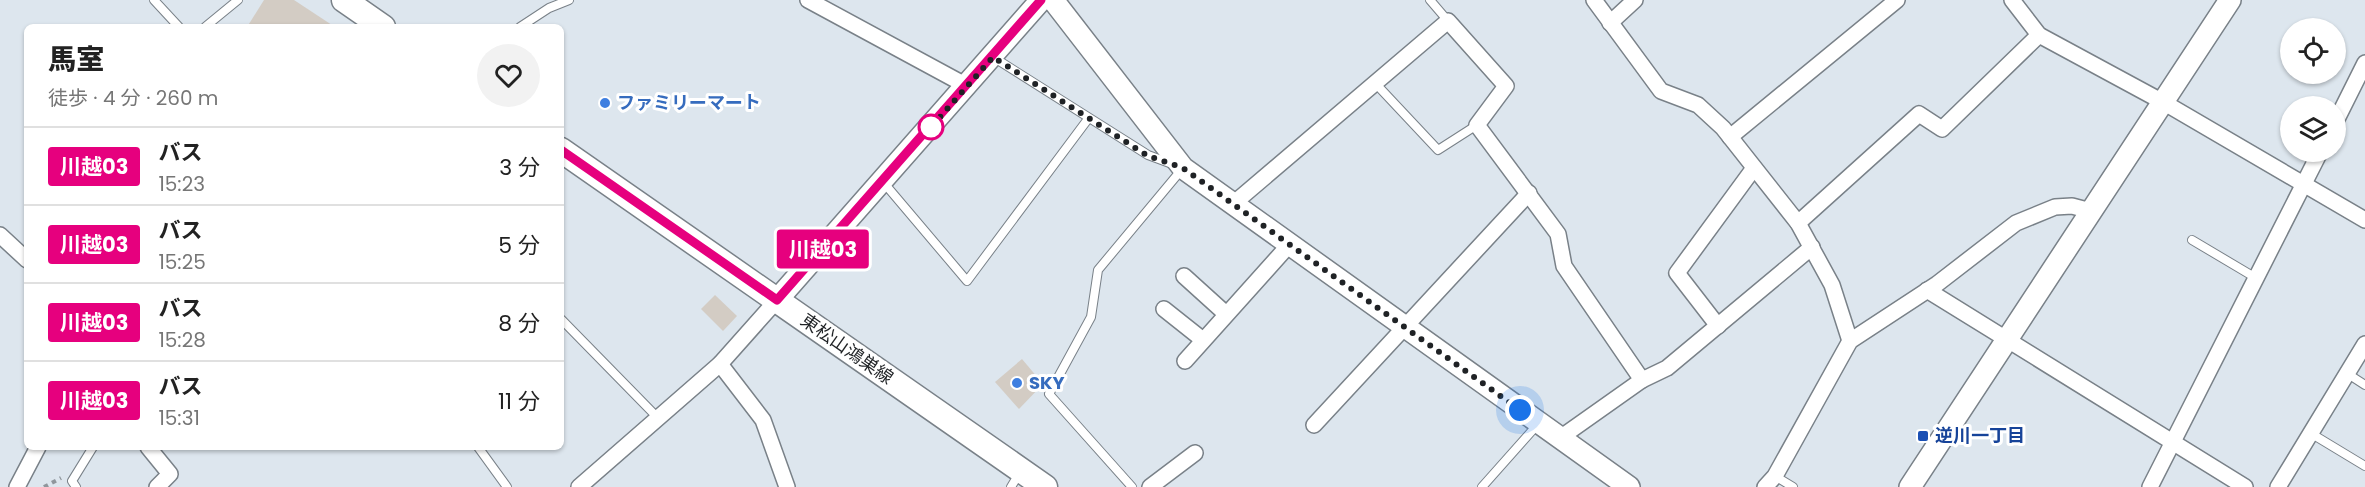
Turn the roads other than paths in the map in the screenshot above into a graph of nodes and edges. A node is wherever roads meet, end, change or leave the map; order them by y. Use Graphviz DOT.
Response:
graph roads {
  1 [pos="154,0"];
  2 [pos="237,0"];
  3 [pos="344,0"];
  4 [pos="569,0"];
  5 [pos="808,0"];
  6 [pos="1041,0"];
  7 [pos="1053,0"];
  8 [pos="1430,0"];
  9 [pos="1594,0"];
  10 [pos="1635,0"];
  11 [pos="1897,0"];
  12 [pos="2012,0"];
  13 [pos="2230,0"];
  14 [pos="1448,21"];
  15 [pos="1610,22"];
  16 [pos="176,24"];
  17 [pos="209,24"];
  18 [pos="379,24"];
  19 [pos="525,24"];
  20 [pos="2039,34"];
  21 [pos="993,57"];
  22 [pos="2365,63"];
  23 [pos="1376,84"];
  24 [pos="967,86"];
  25 [pos="2360,88"];
  26 [pos="2163,102"];
  27 [pos="2346,107"];
  28 [pos="1088,119"];
  29 [pos="1477,125"];
  30 [pos="1730,137"];
  31 [pos="564,152"];
  32 [pos="2315,162"];
  33 [pos="1183,168"];
  34 [pos="1755,168"];
  35 [pos="883,181"];
  36 [pos="2304,184"];
  37 [pos="1529,193"];
  38 [pos="1233,204"];
  39 [pos="2091,211"];
  40 [pos="2365,220"];
  41 [pos="1798,223"];
  42 [pos="0,235"];
  43 [pos="2192,240"];
  44 [pos="1289,244"];
  45 [pos="1812,247"];
  46 [pos="24,257"];
  47 [pos="1184,276"];
  48 [pos="2256,278"];
  49 [pos="1927,290"];
  50 [pos="777,300"];
  51 [pos="1164,309"];
  52 [pos="1226,314"];
  53 [pos="564,322"];
  54 [pos="1718,326"];
  55 [pos="1406,328"];
  56 [pos="1203,340"];
  57 [pos="2005,340"];
  58 [pos="1850,341"];
  59 [pos="2365,345"];
  60 [pos="1185,360"];
  61 [pos="720,364"];
  62 [pos="2348,374"];
  63 [pos="1641,380"];
  64 [pos="2365,385"];
  65 [pos="658,418"];
  66 [pos="1539,423"];
  67 [pos="1314,425"];
  68 [pos="2312,434"];
  69 [pos="1560,438"];
  70 [pos="2174,440"];
  71 [pos="36,450"];
  72 [pos="91,450"];
  73 [pos="150,450"];
  74 [pos="480,450"];
  75 [pos="1196,453"];
  76 [pos="2365,466"];
  77 [pos="1016,479"];
  78 [pos="1770,481"];
  79 [pos="17,487"];
  80 [pos="76,487"];
  81 [pos="157,487"];
  82 [pos="507,487"];
  83 [pos="579,487"];
  84 [pos="787,487"];
  85 [pos="1045,487"];
  86 [pos="1132,487"];
  87 [pos="1150,487"];
  88 [pos="1482,487"];
  89 [pos="1629,487"];
  90 [pos="1793,487"];
  91 [pos="1910,487"];
  92 [pos="2150,487"];
  93 [pos="2246,487"];
  94 [pos="2278,487"];
  1 -- 16 [label="lane"];
  2 -- 17 [label="lane"];
  3 -- 18 [label="main road"];
  4 -- 19 [label="lane"];
  5 -- 24 [label="street"];
  6 -- 21 [label="street"];
  7 -- 33 [label="street"];
  8 -- 14 [label="lane"];
  9 -- 15 [label="street"];
  10 -- 15 [label="street"];
  11 -- 30 [label="street"];
  12 -- 20 [label="street"];
  13 -- 26 [label="street"];
  14 -- 23 [label="street"];
  14 -- 29 [label="street"];
  15 -- 30 [label="street"];
  20 -- 26 [label="street"];
  20 -- 41 [label="street"];
  21 -- 24 [label="street"];
  21 -- 28 [label="lane"];
  22 -- 25 [label="street"];
  23 -- 29 [label="lane"];
  23 -- 38 [label="street"];
  24 -- 35 [label="street"];
  25 -- 27 [label="street"];
  26 -- 36 [label="street"];
  26 -- 39 [label="street"];
  28 -- 33 [label="lane"];
  28 -- 35 [label="lane"];
  29 -- 37 [label="street"];
  30 -- 34 [label="street"];
  31 -- 50 [label="main road, 東松山鴻巣線"];
  32 -- 36 [label="street"];
  33 -- 38 [label="street"];
  33 -- 86 [label="lane"];
  34 -- 41 [label="street"];
  34 -- 54 [label="street"];
  35 -- 50 [label="street"];
  36 -- 40 [label="street"];
  36 -- 48 [label="street"];
  37 -- 55 [label="street"];
  37 -- 63 [label="street"];
  38 -- 44 [label="street"];
  39 -- 49 [label="street"];
  39 -- 57 [label="street"];
  41 -- 45 [label="street"];
  42 -- 46 [label="street"];
  43 -- 48 [label="lane"];
  44 -- 52 [label="street"];
  44 -- 55 [label="street"];
  45 -- 54 [label="street"];
  45 -- 58 [label="street"];
  47 -- 52 [label="street"];
  48 -- 70 [label="street"];
  49 -- 57 [label="street"];
  49 -- 58 [label="street"];
  50 -- 61 [label="street"];
  50 -- 77 [label="main road, 東松山鴻巣線"];
  51 -- 56 [label="street"];
  52 -- 56 [label="street"];
  53 -- 65 [label="lane"];
  54 -- 63 [label="street"];
  55 -- 66 [label="street"];
  55 -- 67 [label="street"];
  56 -- 60 [label="street"];
  57 -- 70 [label="street"];
  57 -- 91 [label="street"];
  58 -- 78 [label="street"];
  59 -- 62 [label="street"];
  61 -- 65 [label="street"];
  61 -- 84 [label="street"];
  62 -- 64 [label="lane"];
  62 -- 68 [label="street"];
  63 -- 69 [label="street"];
  65 -- 83 [label="street"];
  66 -- 69 [label="street"];
  66 -- 88 [label="lane"];
  68 -- 76 [label="lane"];
  68 -- 94 [label="street"];
  69 -- 89 [label="street"];
  70 -- 92 [label="street"];
  70 -- 93 [label="street"];
  71 -- 79 [label="street"];
  72 -- 80 [label="lane"];
  73 -- 81 [label="street"];
  74 -- 82 [label="lane"];
  75 -- 87 [label="street"];
  77 -- 85 [label="main road, 東松山鴻巣線"];
  78 -- 90 [label="lane"];
}
